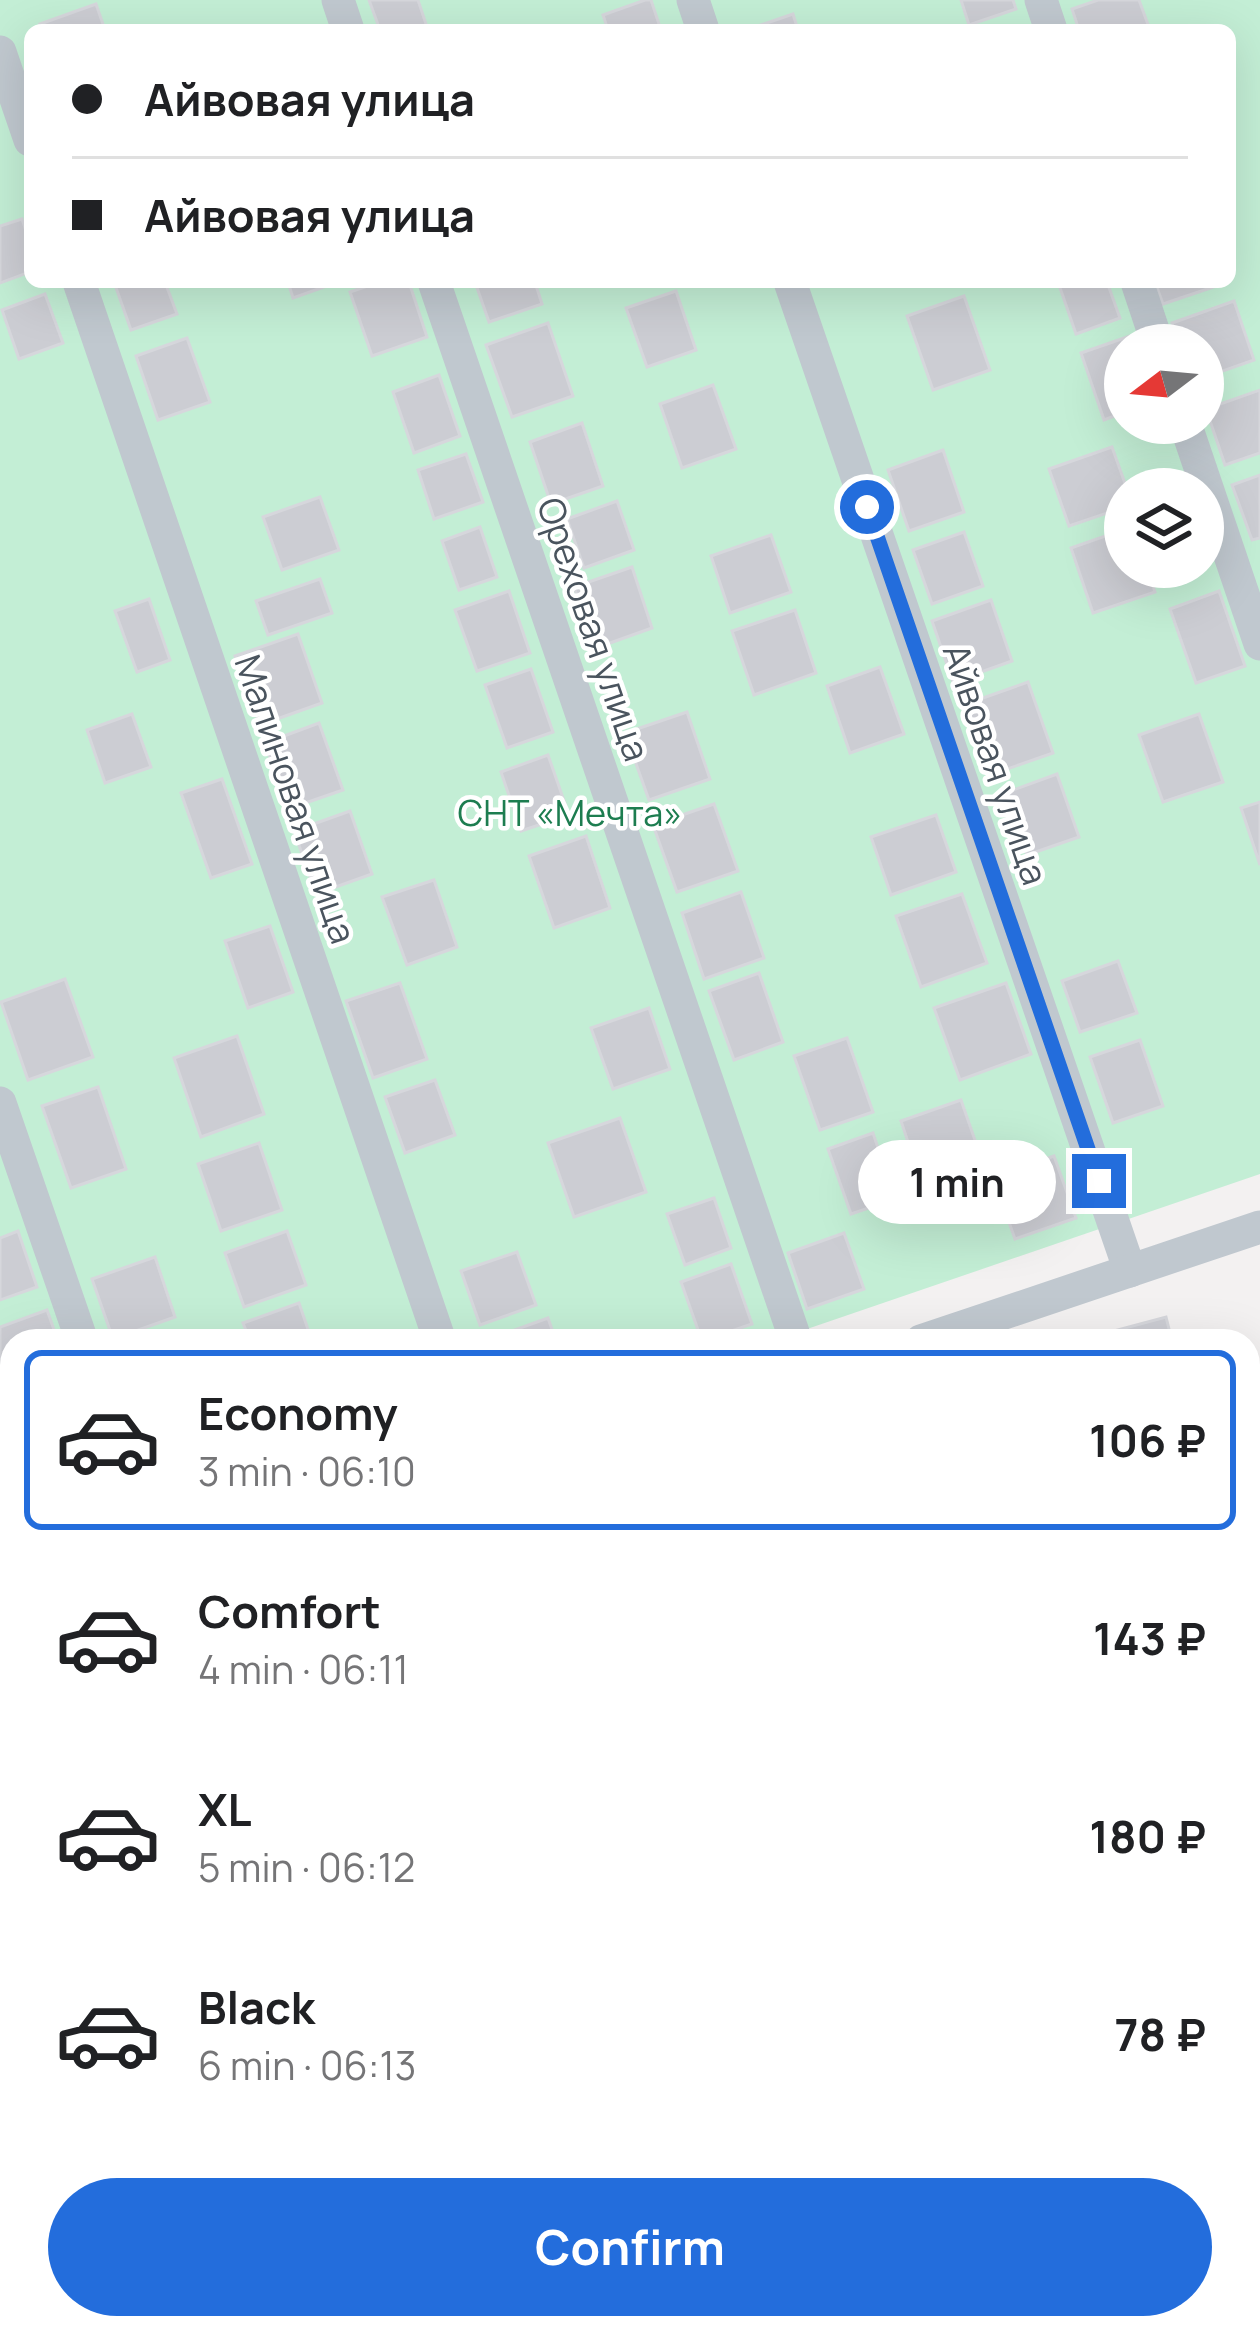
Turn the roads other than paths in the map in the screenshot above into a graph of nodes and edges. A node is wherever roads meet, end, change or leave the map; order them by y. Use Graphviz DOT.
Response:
graph roads {
  1 [pos="0,52"];
  2 [pos="24,122"];
  3 [pos="81,288"];
  4 [pos="436,288"];
  5 [pos="792,288"];
  6 [pos="1139,288"];
  7 [pos="1151,324"];
  8 [pos="1192,444"];
  9 [pos="1260,644"];
  10 [pos="0,1103"];
  11 [pos="1260,1227"];
  12 [pos="1130,1270"];
  13 [pos="78,1329"];
  14 [pos="436,1329"];
  15 [pos="792,1329"];
  16 [pos="956,1329"];
  1 -- 2 [label="street"];
  3 -- 14 [label="street, Малиновая улица"];
  4 -- 15 [label="street, Ореховая улица"];
  5 -- 12 [label="street, Айвовая улица"];
  6 -- 7 [label="street"];
  8 -- 9 [label="street"];
  10 -- 13 [label="street"];
  11 -- 12 [label="street"];
  12 -- 16 [label="street"];
}
